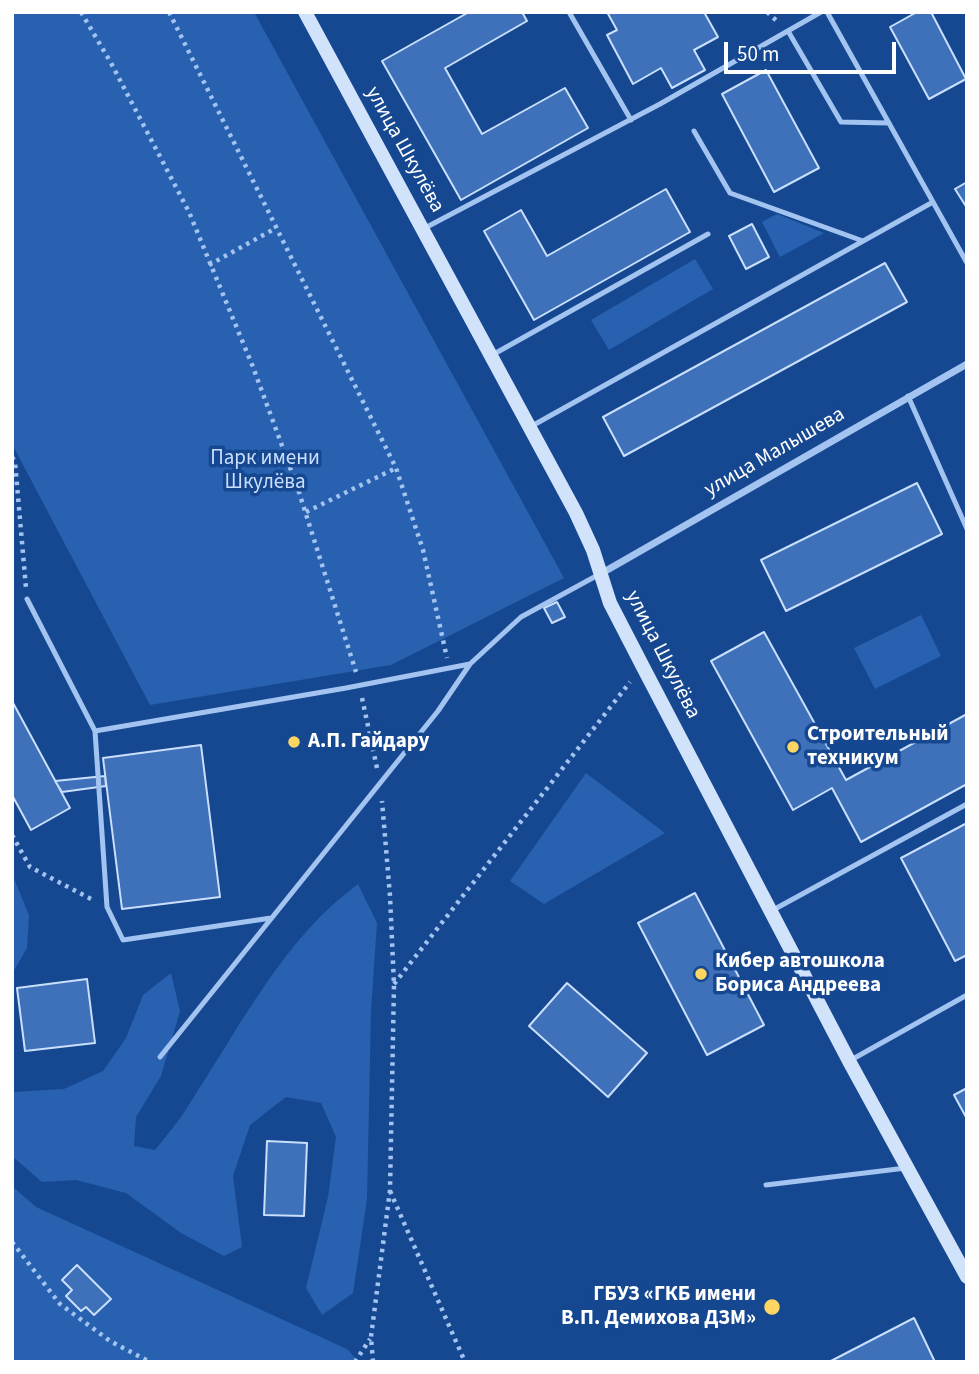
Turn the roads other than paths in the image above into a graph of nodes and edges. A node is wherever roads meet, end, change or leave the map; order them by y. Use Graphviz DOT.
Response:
graph roads {
  1 [pos="305,12"];
  2 [pos="569,12"];
  3 [pos="821,12"];
  4 [pos="827,12"];
  5 [pos="788,31"];
  6 [pos="631,120"];
  7 [pos="888,123"];
  8 [pos="694,131"];
  9 [pos="933,202"];
  10 [pos="423,229"];
  11 [pos="708,234"];
  12 [pos="863,241"];
  13 [pos="966,259"];
  14 [pos="491,356"];
  15 [pos="967,364"];
  16 [pos="908,396"];
  17 [pos="530,427"];
  18 [pos="967,529"];
  19 [pos="602,573"];
  20 [pos="27,599"];
  21 [pos="470,664"];
  22 [pos="94,731"];
  23 [pos="967,804"];
  24 [pos="771,911"];
  25 [pos="271,918"];
  26 [pos="967,995"];
  27 [pos="160,1057"];
  28 [pos="849,1061"];
  29 [pos="906,1168"];
  30 [pos="766,1185"];
  31 [pos="967,1277"];
  1 -- 10 [label="street, улица Шкулёва"];
  2 -- 6 [label="lane"];
  3 -- 5 [label="lane"];
  4 -- 7 [label="lane"];
  5 -- 6 [label="lane"];
  5 -- 7 [label="lane"];
  6 -- 10 [label="lane"];
  7 -- 9 [label="lane"];
  8 -- 12 [label="lane"];
  9 -- 12 [label="lane"];
  9 -- 13 [label="lane"];
  10 -- 14 [label="street, улица Шкулёва"];
  11 -- 14 [label="lane"];
  12 -- 17 [label="lane"];
  14 -- 17 [label="street, улица Шкулёва"];
  15 -- 16 [label="street, улица Малышева"];
  16 -- 18 [label="lane"];
  16 -- 19 [label="street, улица Малышева"];
  17 -- 19 [label="street, улица Шкулёва"];
  19 -- 21 [label="lane"];
  19 -- 24 [label="street, улица Шкулёва"];
  20 -- 22 [label="lane"];
  21 -- 22 [label="lane"];
  21 -- 25 [label="lane"];
  22 -- 25 [label="lane"];
  23 -- 24 [label="lane"];
  24 -- 28 [label="street, улица Шкулёва"];
  25 -- 27 [label="lane"];
  26 -- 28 [label="lane"];
  28 -- 29 [label="street, улица Шкулёва"];
  29 -- 30 [label="lane"];
  29 -- 31 [label="street, улица Шкулёва"];
}
